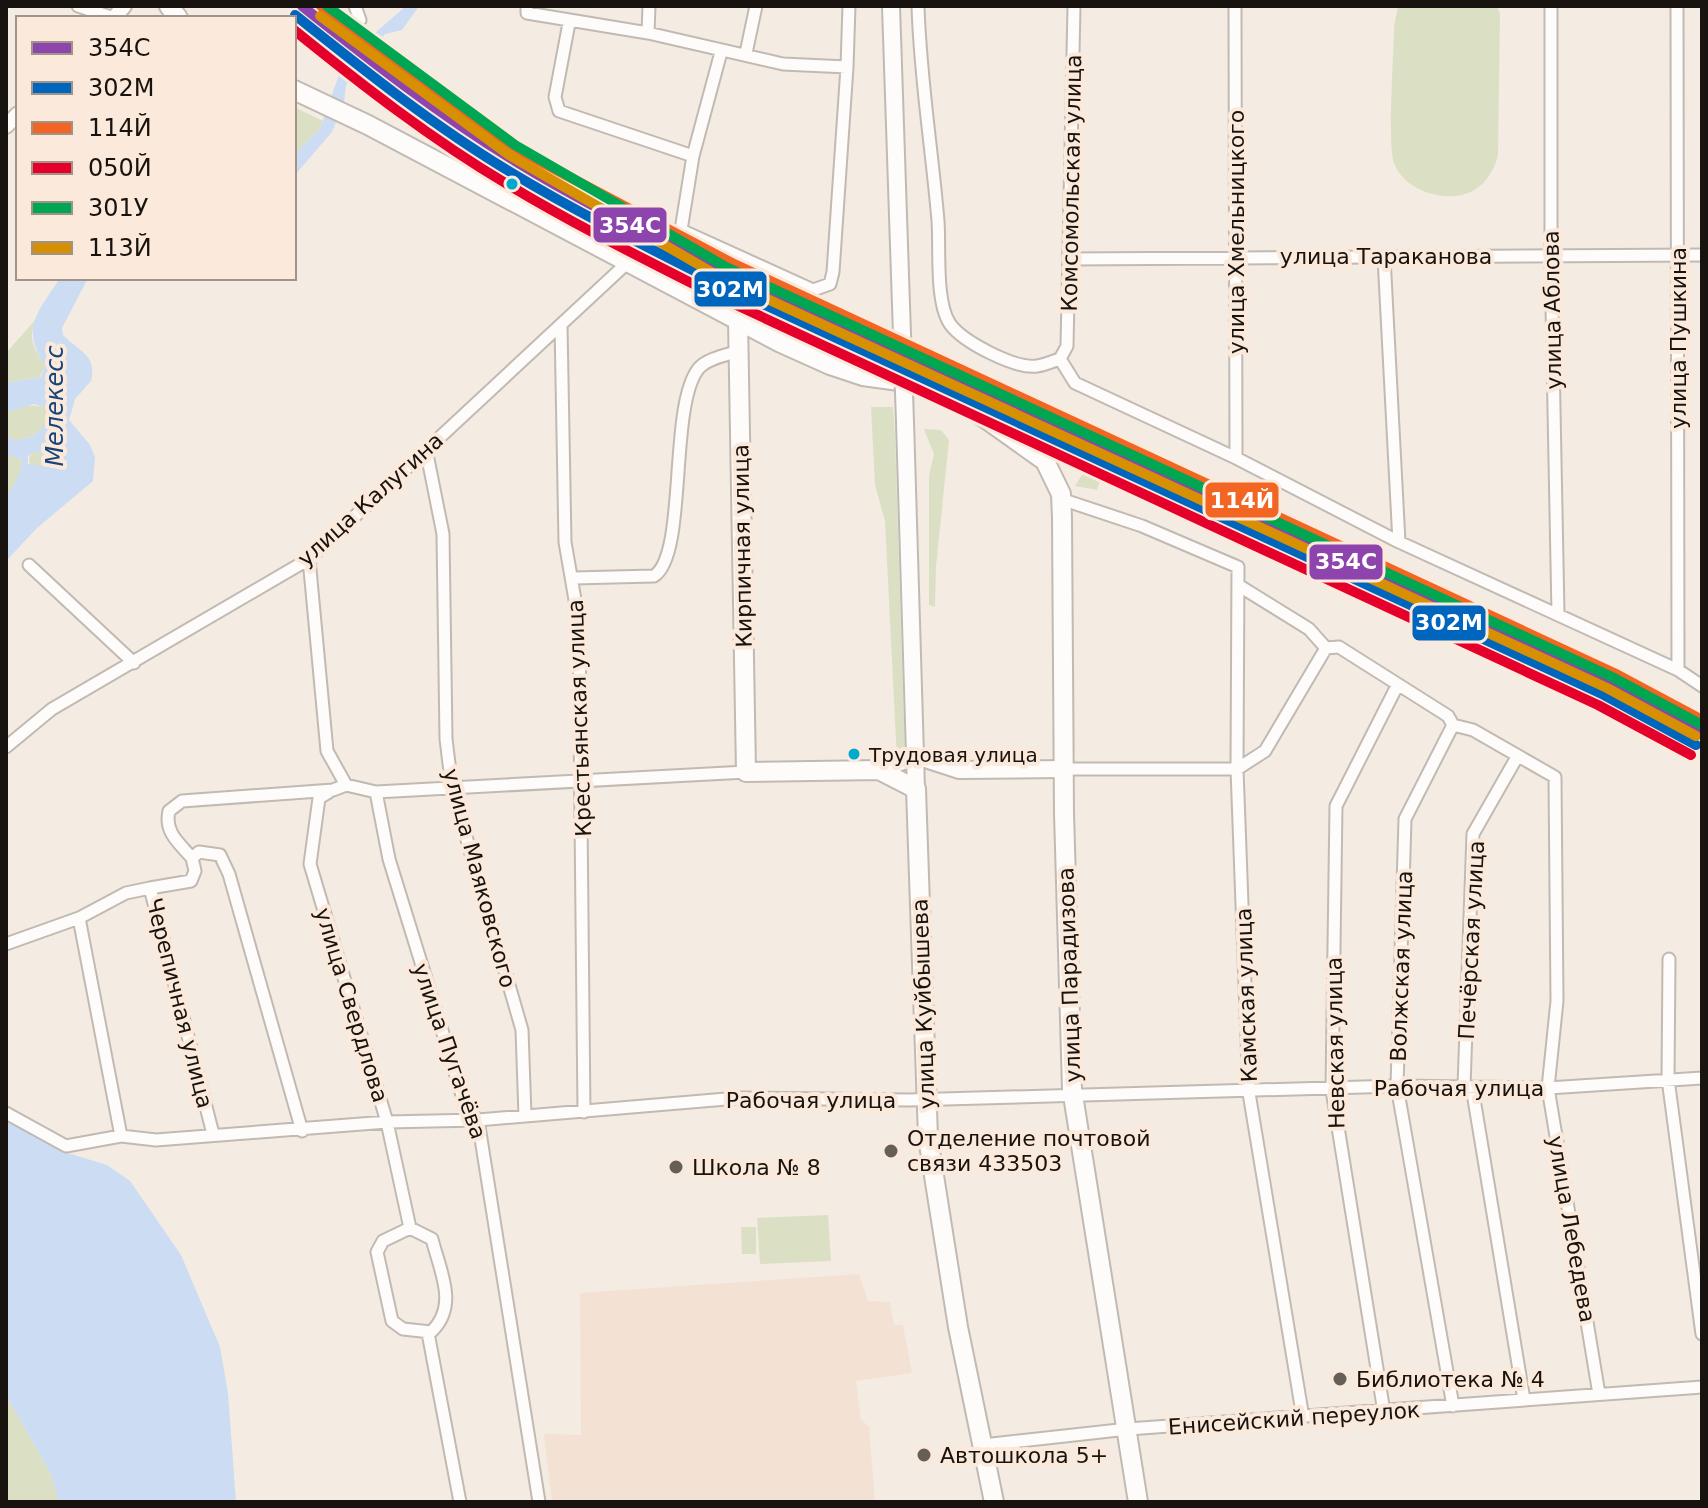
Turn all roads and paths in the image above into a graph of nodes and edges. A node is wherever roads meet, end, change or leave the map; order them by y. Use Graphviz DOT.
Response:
graph roads {
  1 [pos="78,6"];
  2 [pos="355,6"];
  3 [pos="649,6"];
  4 [pos="756,6"];
  5 [pos="849,6"];
  6 [pos="891,6"];
  7 [pos="918,6"];
  8 [pos="1074,6"];
  9 [pos="1235,6"];
  10 [pos="1551,6"];
  11 [pos="1677,6"];
  12 [pos="527,10"];
  13 [pos="110,16"];
  14 [pos="360,20"];
  15 [pos="569,23"];
  16 [pos="648,33"];
  17 [pos="721,52"];
  18 [pos="746,53"];
  19 [pos="847,67"];
  20 [pos="296,91"];
  21 [pos="693,156"];
  22 [pos="1551,255"];
  23 [pos="1678,255"];
  24 [pos="1702,255"];
  25 [pos="1238,256"];
  26 [pos="1384,257"];
  27 [pos="1069,259"];
  28 [pos="626,264"];
  29 [pos="738,320"];
  30 [pos="561,325"];
  31 [pos="739,351"];
  32 [pos="1060,359"];
  33 [pos="426,449"];
  34 [pos="1236,458"];
  35 [pos="1061,499"];
  36 [pos="1399,542"];
  37 [pos="309,559"];
  38 [pos="29,565"];
  39 [pos="573,578"];
  40 [pos="1238,585"];
  41 [pos="1558,614"];
  42 [pos="1326,648"];
  43 [pos="134,663"];
  44 [pos="1678,670"];
  45 [pos="1397,686"];
  46 [pos="1702,686"];
  47 [pos="1453,725"];
  48 [pos="6,747"];
  49 [pos="916,756"];
  50 [pos="1517,757"];
  51 [pos="1063,769"];
  52 [pos="1237,769"];
  53 [pos="879,770"];
  54 [pos="959,770"];
  55 [pos="746,772"];
  56 [pos="583,780"];
  57 [pos="346,785"];
  58 [pos="452,788"];
  59 [pos="916,789"];
  60 [pos="333,790"];
  61 [pos="376,792"];
  62 [pos="192,858"];
  63 [pos="150,888"];
  64 [pos="79,918"];
  65 [pos="6,944"];
  66 [pos="1669,959"];
  67 [pos="1702,1078"];
  68 [pos="1668,1079"];
  69 [pos="1397,1086"];
  70 [pos="1468,1087"];
  71 [pos="1548,1088"];
  72 [pos="1332,1090"];
  73 [pos="1249,1093"];
  74 [pos="1073,1096"];
  75 [pos="925,1099"];
  76 [pos="584,1112"];
  77 [pos="6,1113"];
  78 [pos="525,1116"];
  79 [pos="478,1120"];
  80 [pos="387,1122"];
  81 [pos="302,1131"];
  82 [pos="213,1134"];
  83 [pos="121,1136"];
  84 [pos="410,1228"];
  85 [pos="428,1333"];
  86 [pos="1702,1334"];
  87 [pos="1702,1387"];
  88 [pos="1599,1394"];
  89 [pos="1524,1400"];
  90 [pos="1453,1406"];
  91 [pos="1384,1412"];
  92 [pos="1303,1418"];
  93 [pos="1128,1429"];
  94 [pos="983,1445"];
  95 [pos="460,1502"];
  96 [pos="539,1502"];
  97 [pos="994,1502"];
  98 [pos="1138,1502"];
  1 -- 13 [label="street"];
  2 -- 14 [label="street"];
  3 -- 16 [label="street"];
  4 -- 18 [label="street"];
  5 -- 19 [label="street"];
  6 -- 49 [label="main road, bridge"];
  7 -- 32 [label="street"];
  8 -- 27 [label="street, Комсомольская улица"];
  9 -- 25 [label="street, улица Хмельницкого"];
  10 -- 22 [label="street, улица Аблова"];
  11 -- 23 [label="street, улица Пушкина"];
  12 -- 15 [label="street"];
  15 -- 16 [label="street"];
  15 -- 21 [label="street"];
  16 -- 17 [label="street"];
  17 -- 18 [label="street"];
  17 -- 21 [label="street"];
  18 -- 19 [label="street"];
  19 -- 21 [label="street"];
  20 -- 28 [label="highway"];
  22 -- 23 [label="street, улица Тараканова"];
  22 -- 26 [label="street, улица Тараканова"];
  22 -- 41 [label="street, улица Аблова"];
  23 -- 24 [label="street, улица Тараканова"];
  23 -- 44 [label="street, улица Пушкина"];
  25 -- 26 [label="street, улица Тараканова"];
  25 -- 27 [label="street, улица Тараканова"];
  25 -- 34 [label="street, улица Хмельницкого"];
  26 -- 36 [label="street"];
  27 -- 32 [label="street, Комсомольская улица"];
  28 -- 29 [label="highway"];
  28 -- 30 [label="street, улица Калугина"];
  29 -- 31 [label="highway, Кирпичная улица"];
  29 -- 35 [label="highway, улица Парадизова"];
  30 -- 33 [label="street, улица Калугина"];
  30 -- 39 [label="street, Крестьянская улица"];
  31 -- 39 [label="street"];
  31 -- 55 [label="highway, Кирпичная улица"];
  32 -- 34 [label="street"];
  33 -- 37 [label="street, улица Калугина"];
  33 -- 58 [label="street, улица Маяковского"];
  34 -- 36 [label="street"];
  35 -- 40 [label="street, Камская улица"];
  35 -- 51 [label="highway, улица Парадизова"];
  36 -- 41 [label="street"];
  37 -- 43 [label="street, улица Калугина"];
  37 -- 57 [label="street"];
  38 -- 43 [label="street"];
  39 -- 56 [label="street, Крестьянская улица"];
  40 -- 42 [label="street"];
  40 -- 52 [label="street, Камская улица"];
  41 -- 44 [label="street"];
  42 -- 45 [label="street"];
  42 -- 52 [label="street"];
  43 -- 48 [label="street, улица Калугина"];
  44 -- 46 [label="street"];
  45 -- 47 [label="street"];
  45 -- 72 [label="street, Невская улица"];
  47 -- 50 [label="street"];
  47 -- 69 [label="street, Волжская улица"];
  49 -- 53 [label="main road"];
  49 -- 54 [label="main road"];
  49 -- 59 [label="main road"];
  50 -- 70 [label="street, Печёрская улица"];
  50 -- 71 [label="street, улица Лебедева"];
  51 -- 52 [label="street"];
  51 -- 54 [label="main road"];
  51 -- 74 [label="highway, улица Парадизова"];
  52 -- 73 [label="street, Камская улица"];
  53 -- 55 [label="highway"];
  53 -- 59 [label="highway"];
  54 -- 59 [label="main road"];
  55 -- 56 [label="street"];
  56 -- 58 [label="street"];
  56 -- 76 [label="street, Крестьянская улица"];
  57 -- 60 [label="street"];
  57 -- 61 [label="street"];
  58 -- 61 [label="street"];
  58 -- 78 [label="street, улица Маяковского"];
  59 -- 75 [label="highway, улица Куйбышева"];
  60 -- 62 [label="street"];
  60 -- 80 [label="street, улица Свердлова"];
  61 -- 79 [label="street, улица Пугачёва"];
  62 -- 63 [label="street, Черепичная улица"];
  62 -- 81 [label="street"];
  63 -- 64 [label="street"];
  63 -- 82 [label="street, Черепичная улица"];
  64 -- 65 [label="street"];
  64 -- 83 [label="street"];
  66 -- 68 [label="street"];
  67 -- 68 [label="street, Рабочая улица"];
  68 -- 71 [label="street, Рабочая улица"];
  68 -- 86 [label="street"];
  69 -- 70 [label="street, Рабочая улица"];
  69 -- 72 [label="street, Рабочая улица"];
  69 -- 90 [label="street, Волжская улица"];
  70 -- 71 [label="street, Рабочая улица"];
  70 -- 89 [label="street, Печёрская улица"];
  71 -- 88 [label="street, улица Лебедева"];
  72 -- 73 [label="street, Рабочая улица"];
  72 -- 91 [label="street, Невская улица"];
  73 -- 74 [label="street, Рабочая улица"];
  73 -- 92 [label="street, Камская улица"];
  74 -- 75 [label="street, Рабочая улица"];
  74 -- 93 [label="highway, улица Парадизова"];
  75 -- 76 [label="street, Рабочая улица"];
  75 -- 94 [label="highway, улица Куйбышева"];
  76 -- 78 [label="street, Рабочая улица"];
  77 -- 83 [label="street, Рабочая улица"];
  78 -- 79 [label="street, Рабочая улица"];
  79 -- 80 [label="street, Рабочая улица"];
  79 -- 96 [label="street, улица Пугачёва"];
  80 -- 81 [label="street, Рабочая улица"];
  80 -- 84 [label="street, улица Свердлова"];
  81 -- 82 [label="street, Рабочая улица"];
  82 -- 83 [label="street, Рабочая улица"];
  84 -- 85 [label="street"];
  84 -- 85 [label="street"];
  85 -- 95 [label="street"];
  87 -- 88 [label="street, Енисейский переулок"];
  88 -- 89 [label="street, Енисейский переулок"];
  89 -- 90 [label="street, Енисейский переулок"];
  90 -- 91 [label="street, Енисейский переулок"];
  91 -- 92 [label="street, Енисейский переулок"];
  92 -- 93 [label="street, Енисейский переулок"];
  93 -- 94 [label="street, Енисейский переулок"];
  93 -- 98 [label="highway, улица Парадизова"];
  94 -- 97 [label="highway, улица Куйбышева"];
}
